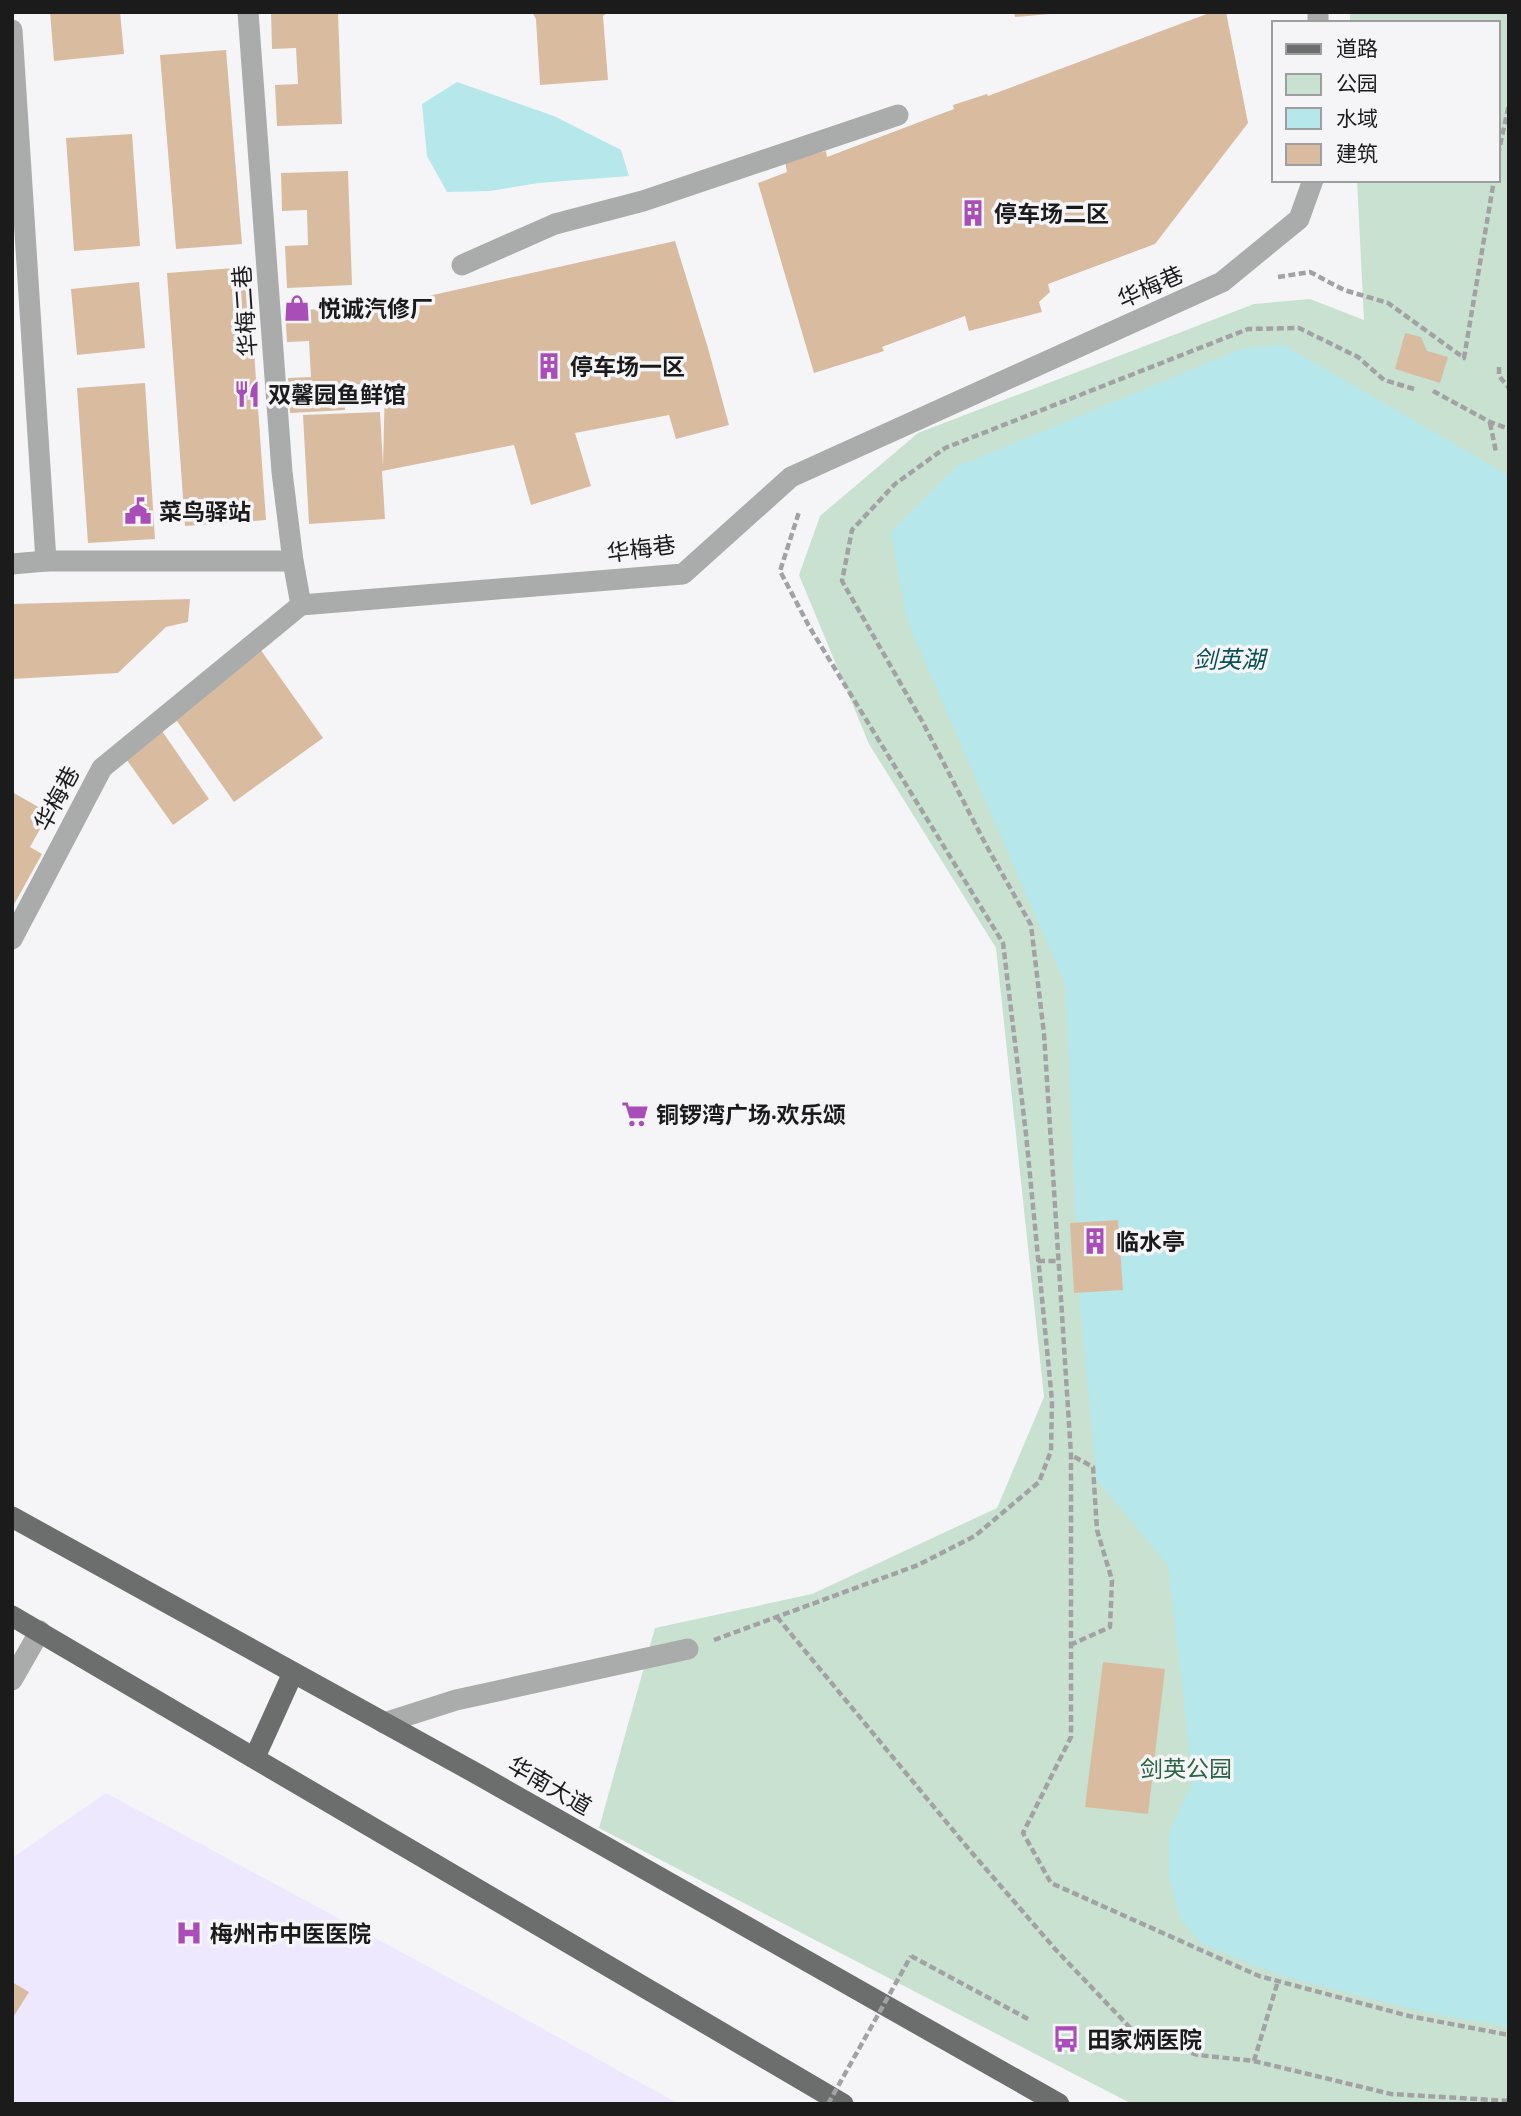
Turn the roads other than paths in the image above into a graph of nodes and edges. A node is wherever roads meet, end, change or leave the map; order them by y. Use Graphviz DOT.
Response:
graph roads {
  1 [pos="248,12"];
  2 [pos="12,30"];
  3 [pos="898,115"];
  4 [pos="1312,182"];
  5 [pos="463,265"];
  6 [pos="46,561"];
  7 [pos="293,561"];
  8 [pos="12,564"];
  9 [pos="301,605"];
  10 [pos="12,939"];
  11 [pos="12,1517"];
  12 [pos="12,1616"];
  13 [pos="40,1631"];
  14 [pos="688,1649"];
  15 [pos="293,1673"];
  16 [pos="12,1680"];
  17 [pos="384,1723"];
  18 [pos="255,1757"];
  19 [pos="843,2104"];
  20 [pos="1059,2104"];
  1 -- 7 [label="street, 华梅二巷"];
  2 -- 6 [label="street"];
  3 -- 5 [label="street"];
  4 -- 9 [label="street, 华梅巷"];
  6 -- 7 [label="street"];
  6 -- 8 [label="street"];
  7 -- 9 [label="street, 华梅二巷"];
  9 -- 10 [label="street, 华梅巷"];
  11 -- 15 [label="main road, 华南大道"];
  12 -- 13 [label="main road"];
  13 -- 16 [label="street"];
  13 -- 18 [label="main road"];
  14 -- 17 [label="street"];
  15 -- 17 [label="main road, 华南大道"];
  15 -- 18 [label="main road"];
  17 -- 20 [label="main road, 华南大道"];
  18 -- 19 [label="main road"];
}
